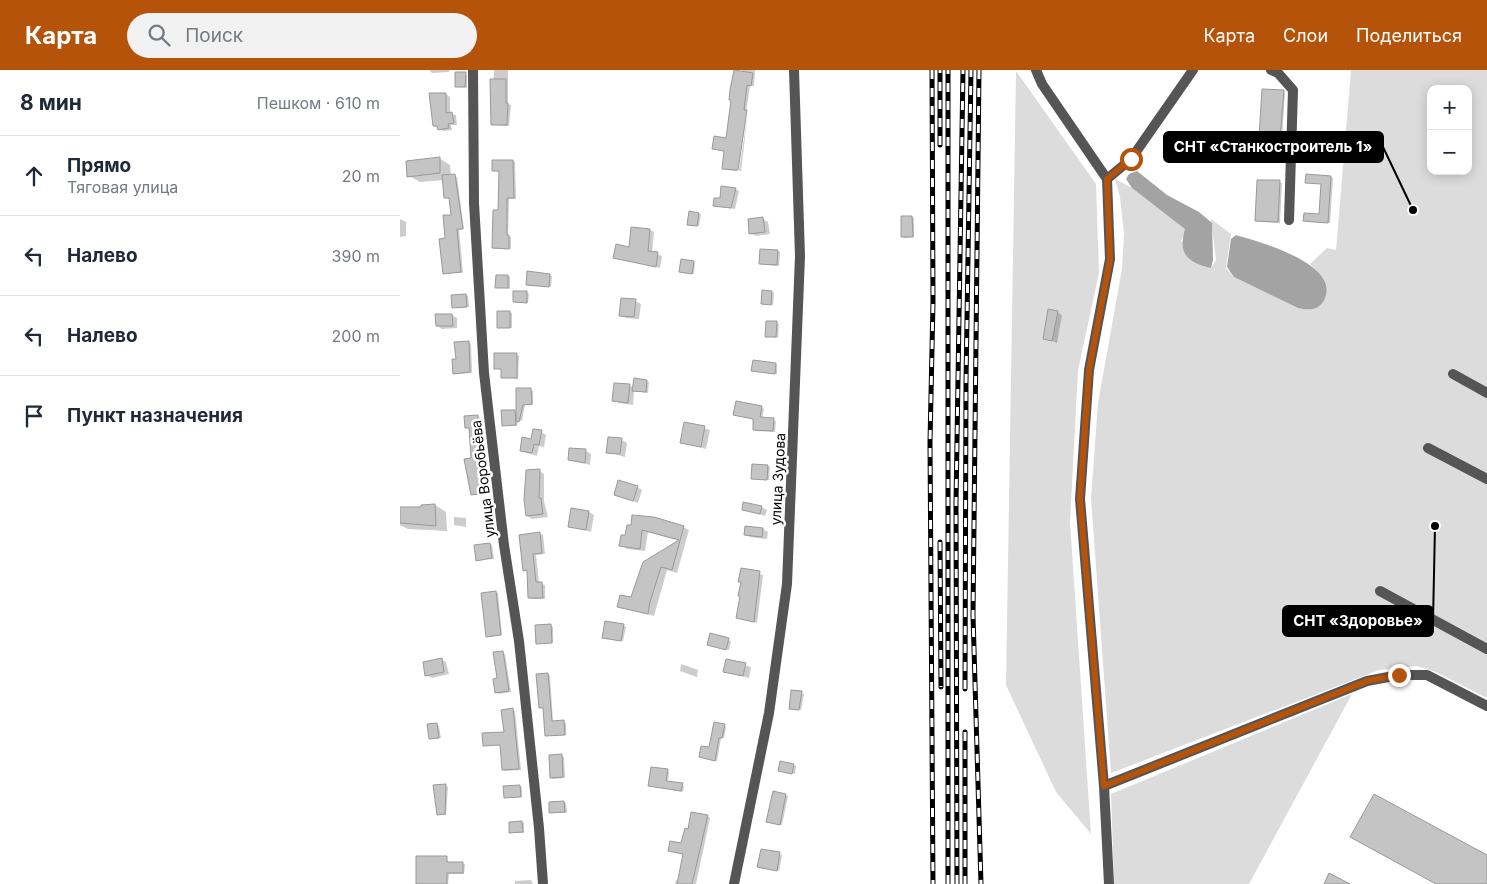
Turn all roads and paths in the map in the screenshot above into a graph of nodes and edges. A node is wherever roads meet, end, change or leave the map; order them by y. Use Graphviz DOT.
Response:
graph roads {
  1 [pos="473,70"];
  2 [pos="794,70"];
  3 [pos="1036,70"];
  4 [pos="1193,70"];
  5 [pos="1271,70"];
  6 [pos="1107,179"];
  7 [pos="1289,220"];
  8 [pos="1453,374"];
  9 [pos="1487,393"];
  10 [pos="1428,448"];
  11 [pos="1487,479"];
  12 [pos="1380,591"];
  13 [pos="1487,649"];
  14 [pos="1487,706"];
  15 [pos="1104,786"];
  16 [pos="543,884"];
  17 [pos="734,884"];
  18 [pos="1109,884"];
  1 -- 16 [label="street, улица Воробьёва"];
  2 -- 17 [label="street, улица Зудова"];
  3 -- 6 [label="street"];
  4 -- 6 [label="street"];
  5 -- 7 [label="street"];
  6 -- 15 [label="street"];
  8 -- 9 [label="street"];
  10 -- 11 [label="street"];
  12 -- 13 [label="street"];
  14 -- 15 [label="street"];
  15 -- 18 [label="street"];
}
